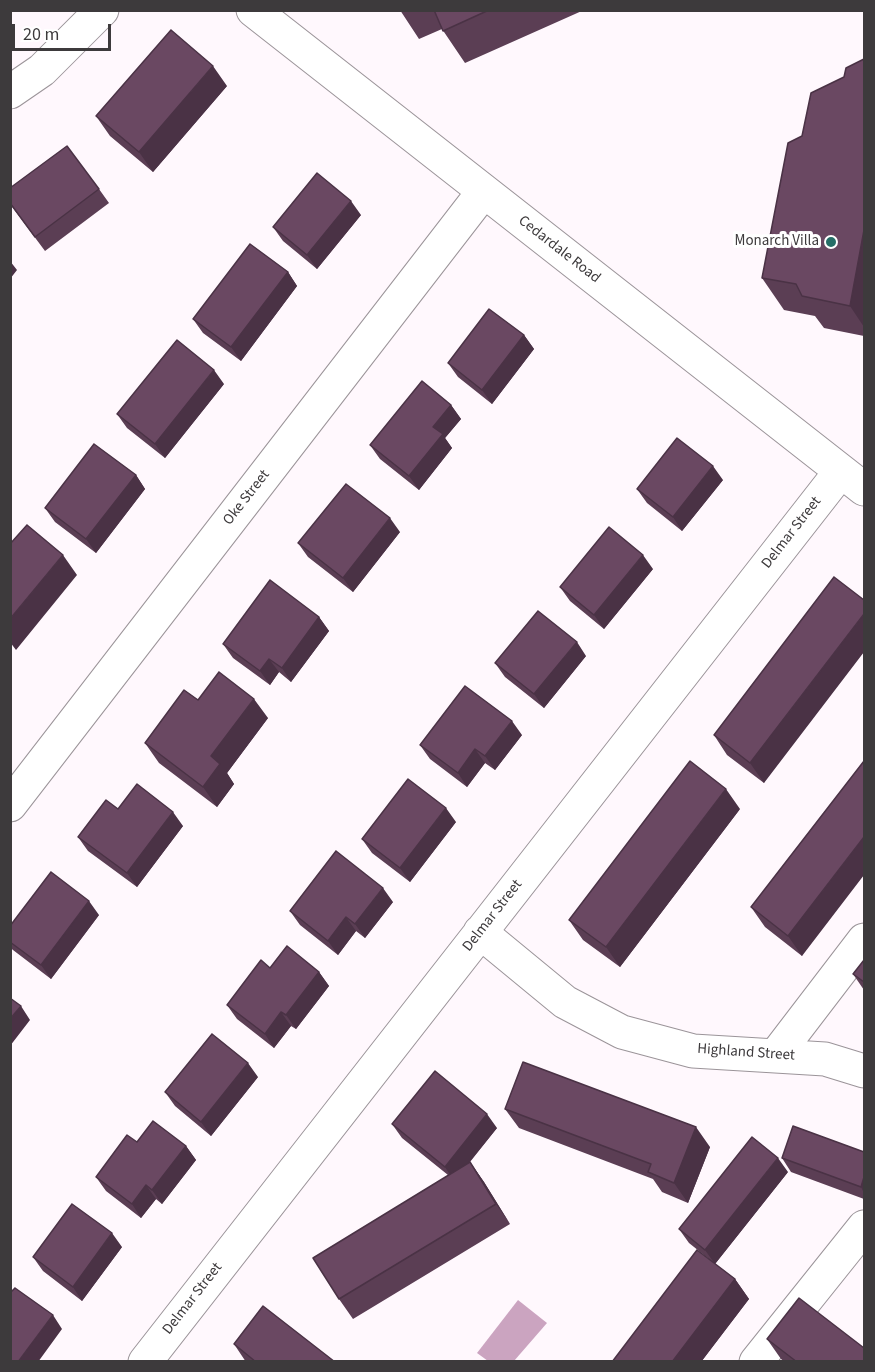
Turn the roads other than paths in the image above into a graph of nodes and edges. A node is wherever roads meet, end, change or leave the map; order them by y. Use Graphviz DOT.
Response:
graph roads {
  1 [pos="102,10"];
  2 [pos="253,10"];
  3 [pos="10,92"];
  4 [pos="484,191"];
  5 [pos="853,480"];
  6 [pos="10,805"];
  7 [pos="480,932"];
  8 [pos="864,940"];
  9 [pos="776,1055"];
  10 [pos="864,1071"];
  11 [pos="864,1227"];
  12 [pos="150,1360"];
  13 [pos="756,1362"];
  1 -- 3 [label="street"];
  2 -- 4 [label="street, Cedardale Road"];
  4 -- 5 [label="street, Cedardale Road"];
  4 -- 6 [label="street, Oke Street"];
  5 -- 7 [label="street, Delmar Street"];
  7 -- 9 [label="street, Highland Street"];
  7 -- 12 [label="street, Delmar Street"];
  8 -- 9 [label="street"];
  9 -- 10 [label="street, Highland Street"];
  11 -- 13 [label="street"];
}
